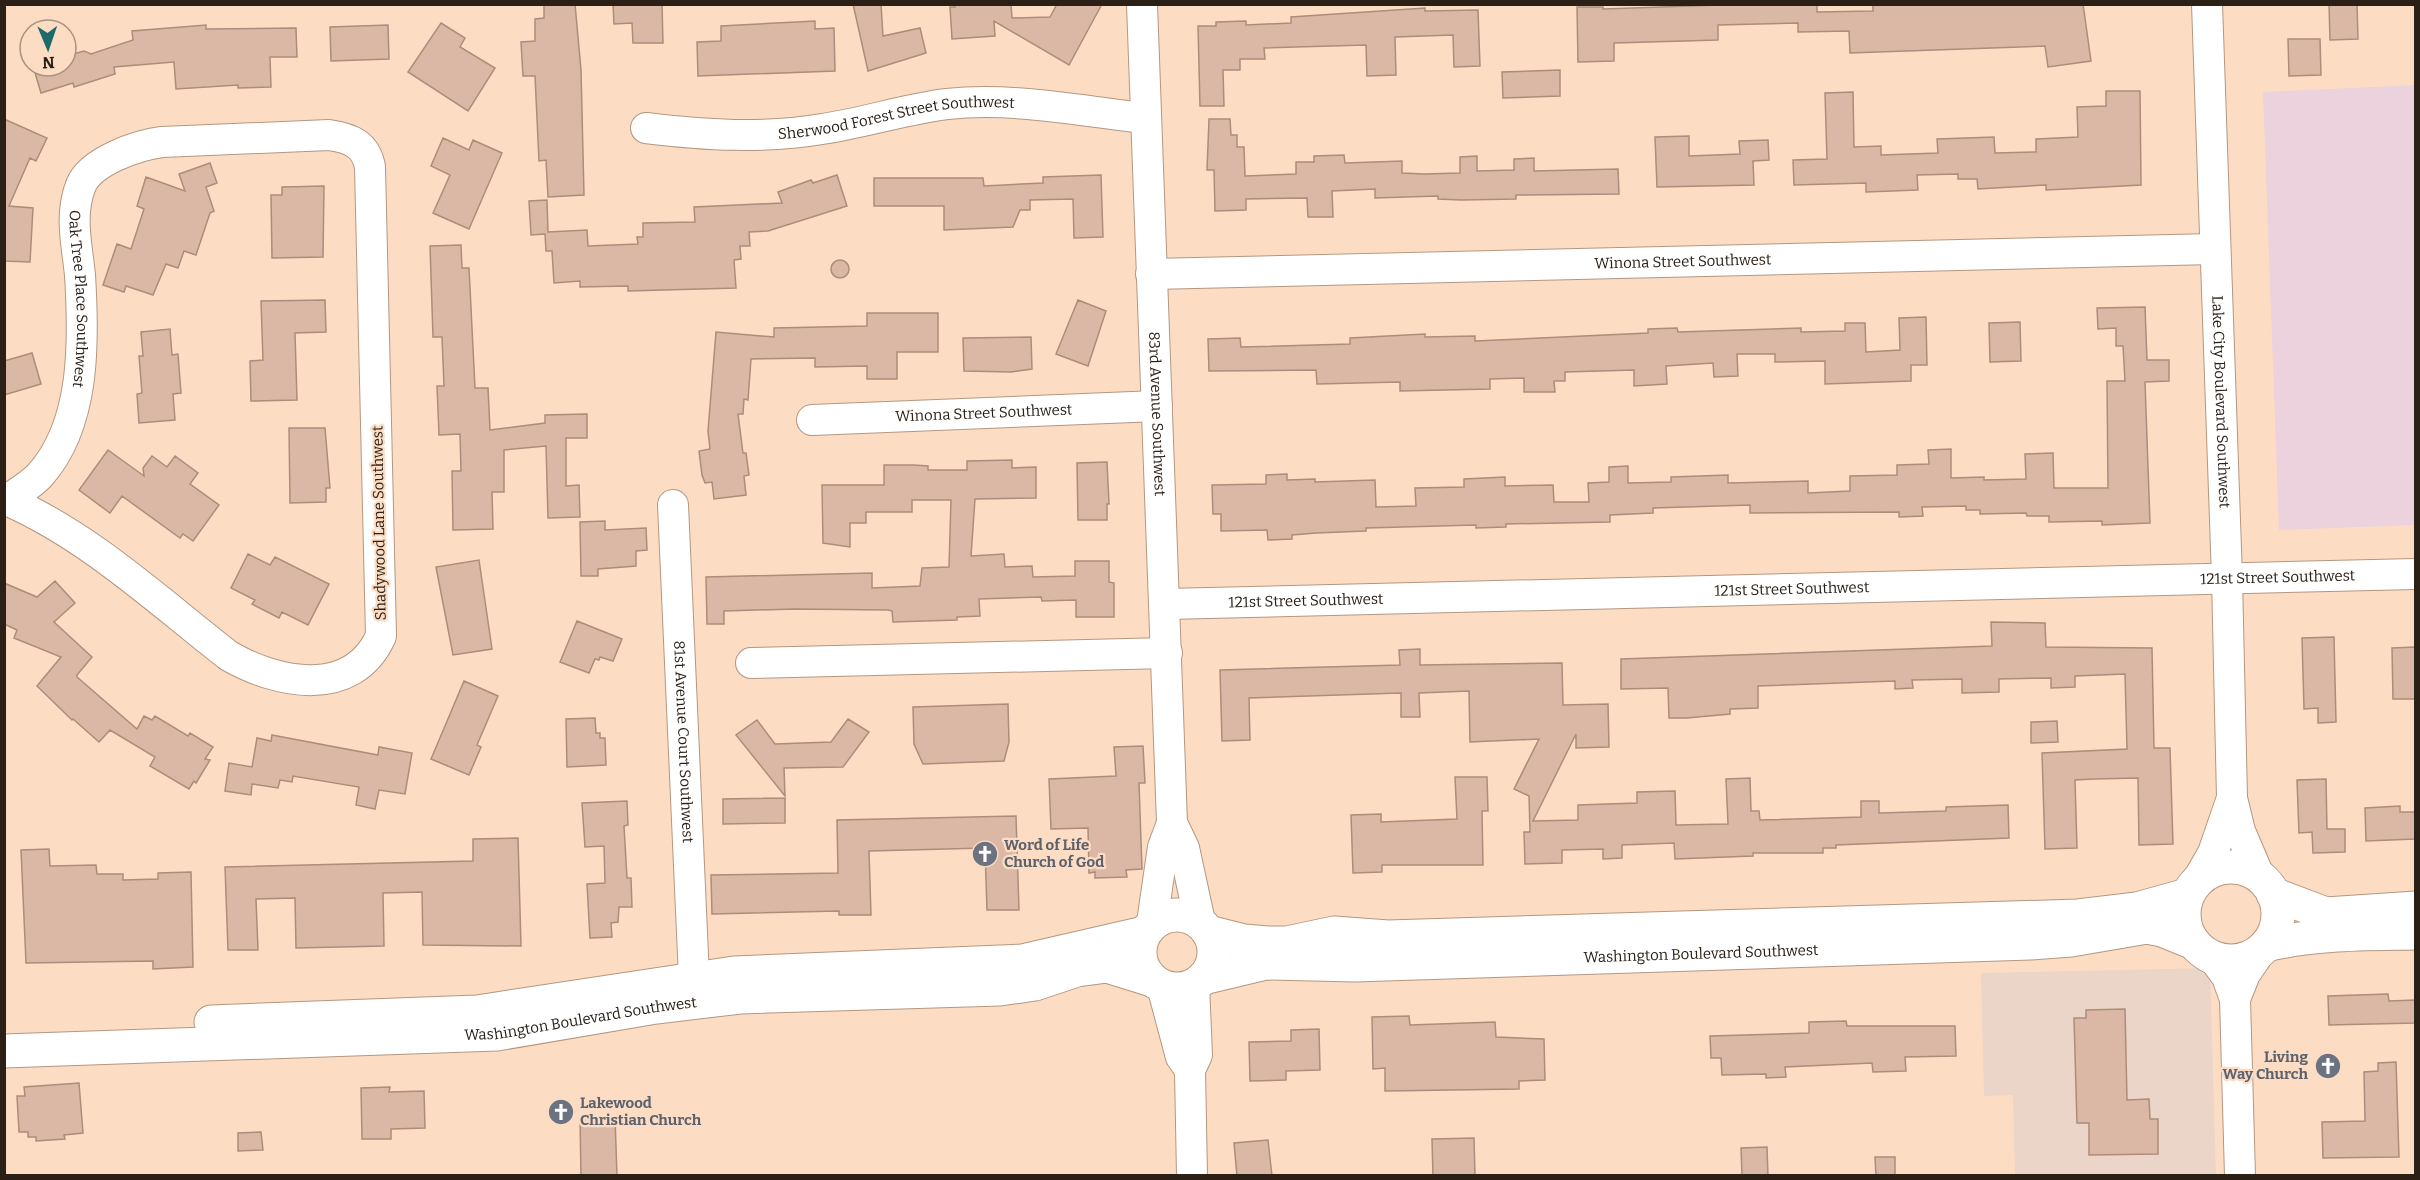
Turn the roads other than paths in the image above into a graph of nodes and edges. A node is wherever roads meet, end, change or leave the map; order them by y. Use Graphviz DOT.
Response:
graph roads {
  1 [pos="1142,4"];
  2 [pos="2207,4"];
  3 [pos="1145,118"];
  4 [pos="645,128"];
  5 [pos="357,143"];
  6 [pos="2214,249"];
  7 [pos="1151,274"];
  8 [pos="1157,406"];
  9 [pos="812,420"];
  10 [pos="6,499"];
  11 [pos="673,505"];
  12 [pos="2415,574"];
  13 [pos="2227,578"];
  14 [pos="1166,604"];
  15 [pos="1167,653"];
  16 [pos="751,663"];
  17 [pos="2232,798"];
  18 [pos="1172,823"];
  19 [pos="2267,886"];
  20 [pos="2192,888"];
  21 [pos="2415,908"];
  22 [pos="1204,927"];
  23 [pos="1148,928"];
  24 [pos="2415,933"];
  25 [pos="2263,948"];
  26 [pos="2204,951"];
  27 [pos="694,978"];
  28 [pos="1199,981"];
  29 [pos="1157,983"];
  30 [pos="2235,999"];
  31 [pos="4,1028"];
  32 [pos="4,1051"];
  33 [pos="1190,1070"];
  34 [pos="1192,1176"];
  35 [pos="2240,1176"];
  1 -- 3 [label="street, 83rd Avenue Southwest"];
  2 -- 6 [label="street, Lake City Boulevard Southwest"];
  3 -- 4 [label="street, Sherwood Forest Street Southwest"];
  3 -- 7 [label="street, 83rd Avenue Southwest"];
  5 -- 10 [label="street, Oak Tree Place Southwest"];
  5 -- 10 [label="street, Shadywood Lane Southwest"];
  6 -- 7 [label="street, Winona Street Southwest"];
  6 -- 13 [label="street, Lake City Boulevard Southwest"];
  7 -- 8 [label="street, 83rd Avenue Southwest"];
  8 -- 9 [label="street, Winona Street Southwest"];
  8 -- 14 [label="street, 83rd Avenue Southwest"];
  11 -- 27 [label="street, 81st Avenue Court Southwest"];
  12 -- 13 [label="street, 121st Street Southwest"];
  13 -- 14 [label="street, 121st Street Southwest"];
  13 -- 17 [label="street, Lake City Boulevard Southwest"];
  14 -- 15 [label="street, 83rd Avenue Southwest"];
  15 -- 16 [label="street"];
  15 -- 18 [label="street, 83rd Avenue Southwest"];
  17 -- 19 [label="street, Lake City Boulevard Southwest"];
  17 -- 20 [label="street, Lake City Boulevard Southwest"];
  18 -- 22 [label="street, 83rd Avenue Southwest"];
  18 -- 23 [label="street, 83rd Avenue Southwest"];
  19 -- 20 [label="main road"];
  19 -- 21 [label="main road"];
  19 -- 25 [label="main road"];
  20 -- 22 [label="main road, Washington Boulevard Southwest"];
  20 -- 26 [label="main road"];
  22 -- 23 [label="main road"];
  22 -- 28 [label="main road"];
  23 -- 27 [label="main road, Washington Boulevard Southwest"];
  23 -- 29 [label="main road"];
  24 -- 25 [label="main road"];
  25 -- 26 [label="main road"];
  25 -- 30 [label="street"];
  26 -- 28 [label="main road, Washington Boulevard Southwest"];
  26 -- 30 [label="street"];
  27 -- 31 [label="main road, Washington Boulevard Southwest"];
  28 -- 29 [label="main road"];
  28 -- 33 [label="street"];
  29 -- 32 [label="main road, Washington Boulevard Southwest"];
  29 -- 33 [label="street"];
  30 -- 35 [label="street"];
  33 -- 34 [label="street"];
}
